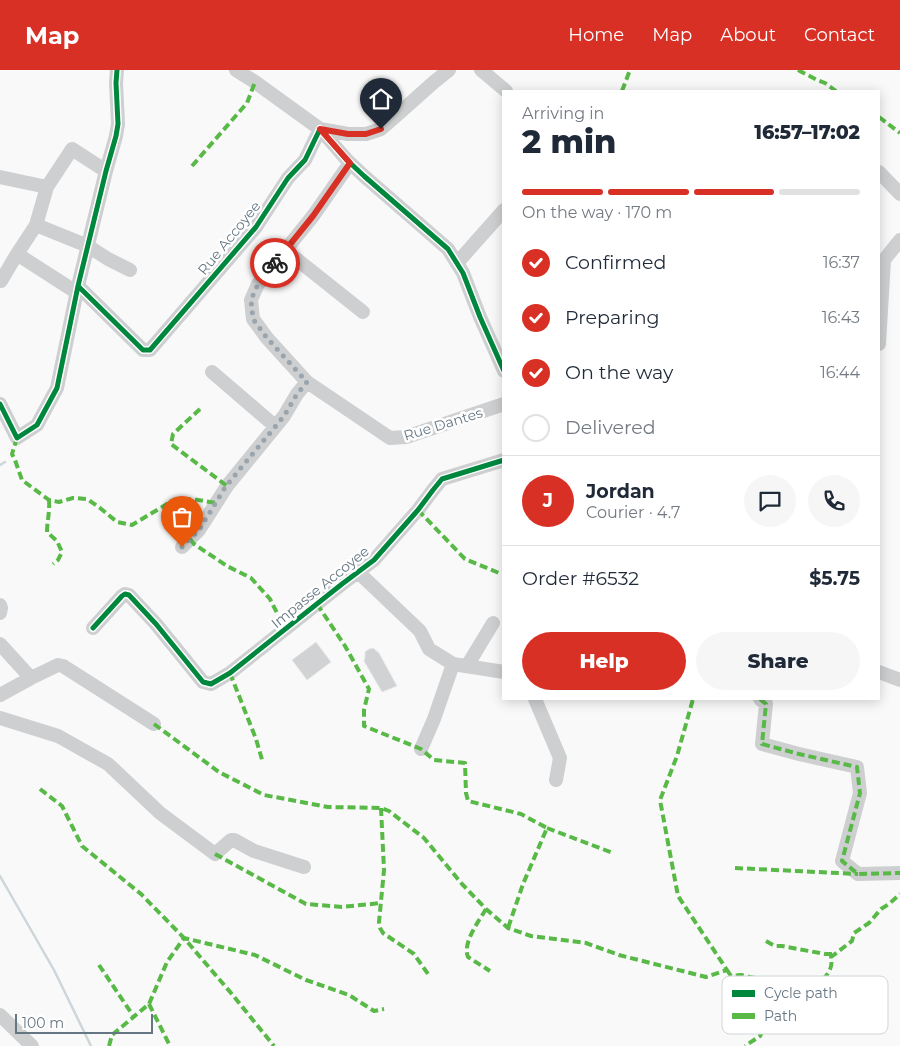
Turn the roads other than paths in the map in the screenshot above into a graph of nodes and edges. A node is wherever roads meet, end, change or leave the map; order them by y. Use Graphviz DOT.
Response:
graph roads {
  1 [pos="117,70"];
  2 [pos="236,70"];
  3 [pos="449,70"];
  4 [pos="481,70"];
  5 [pos="505,90"];
  6 [pos="320,129"];
  7 [pos="350,163"];
  8 [pos="106,171"];
  9 [pos="880,173"];
  10 [pos="0,177"];
  11 [pos="47,187"];
  12 [pos="900,194"];
  13 [pos="502,212"];
  14 [pos="36,224"];
  15 [pos="900,240"];
  16 [pos="88,246"];
  17 [pos="285,250"];
  18 [pos="17,254"];
  19 [pos="900,257"];
  20 [pos="881,260"];
  21 [pos="457,263"];
  22 [pos="130,270"];
  23 [pos="1,281"];
  24 [pos="77,289"];
  25 [pos="880,302"];
  26 [pos="363,312"];
  27 [pos="502,366"];
  28 [pos="212,372"];
  29 [pos="307,382"];
  30 [pos="0,404"];
  31 [pos="502,405"];
  32 [pos="275,426"];
  33 [pos="502,461"];
  34 [pos="182,547"];
  35 [pos="358,572"];
  36 [pos="0,606"];
  37 [pos="0,613"];
  38 [pos="493,623"];
  39 [pos="93,628"];
  40 [pos="0,644"];
  41 [pos="453,664"];
  42 [pos="467,666"];
  43 [pos="502,672"];
  44 [pos="880,672"];
  45 [pos="30,678"];
  46 [pos="900,680"];
  47 [pos="0,695"];
  48 [pos="535,700"];
  49 [pos="761,700"];
  50 [pos="0,718"];
  51 [pos="154,724"];
  52 [pos="421,750"];
  53 [pos="556,780"];
  54 [pos="304,868"];
  55 [pos="900,873"];
  56 [pos="0,1016"];
  57 [pos="32,1046"];
  1 -- 8 [label="street"];
  2 -- 6 [label="street"];
  3 -- 6 [label="street"];
  4 -- 5 [label="street"];
  6 -- 7 [label="street"];
  6 -- 24 [label="street, Rue Accoyee"];
  7 -- 17 [label="street"];
  7 -- 21 [label="street"];
  8 -- 11 [label="street"];
  8 -- 16 [label="street"];
  9 -- 12 [label="street"];
  10 -- 11 [label="street"];
  11 -- 14 [label="street"];
  13 -- 21 [label="street"];
  14 -- 16 [label="street"];
  14 -- 18 [label="street"];
  15 -- 20 [label="street"];
  16 -- 22 [label="street"];
  16 -- 24 [label="street"];
  17 -- 26 [label="street"];
  17 -- 29 [label="street"];
  18 -- 23 [label="street"];
  18 -- 24 [label="street"];
  19 -- 20 [label="street"];
  20 -- 25 [label="street"];
  21 -- 27 [label="street"];
  24 -- 30 [label="street"];
  28 -- 32 [label="street"];
  29 -- 31 [label="street, Rue Dantes"];
  29 -- 32 [label="street"];
  32 -- 34 [label="street"];
  33 -- 35 [label="street, Impasse Accoyee"];
  35 -- 39 [label="street, Impasse Accoyee"];
  35 -- 41 [label="street"];
  36 -- 37 [label="street"];
  38 -- 42 [label="street"];
  40 -- 45 [label="street"];
  41 -- 42 [label="street"];
  41 -- 52 [label="street"];
  42 -- 43 [label="street"];
  44 -- 46 [label="street"];
  45 -- 47 [label="street"];
  45 -- 51 [label="street"];
  48 -- 53 [label="street"];
  49 -- 55 [label="street"];
  50 -- 54 [label="street"];
  56 -- 57 [label="street"];
}
